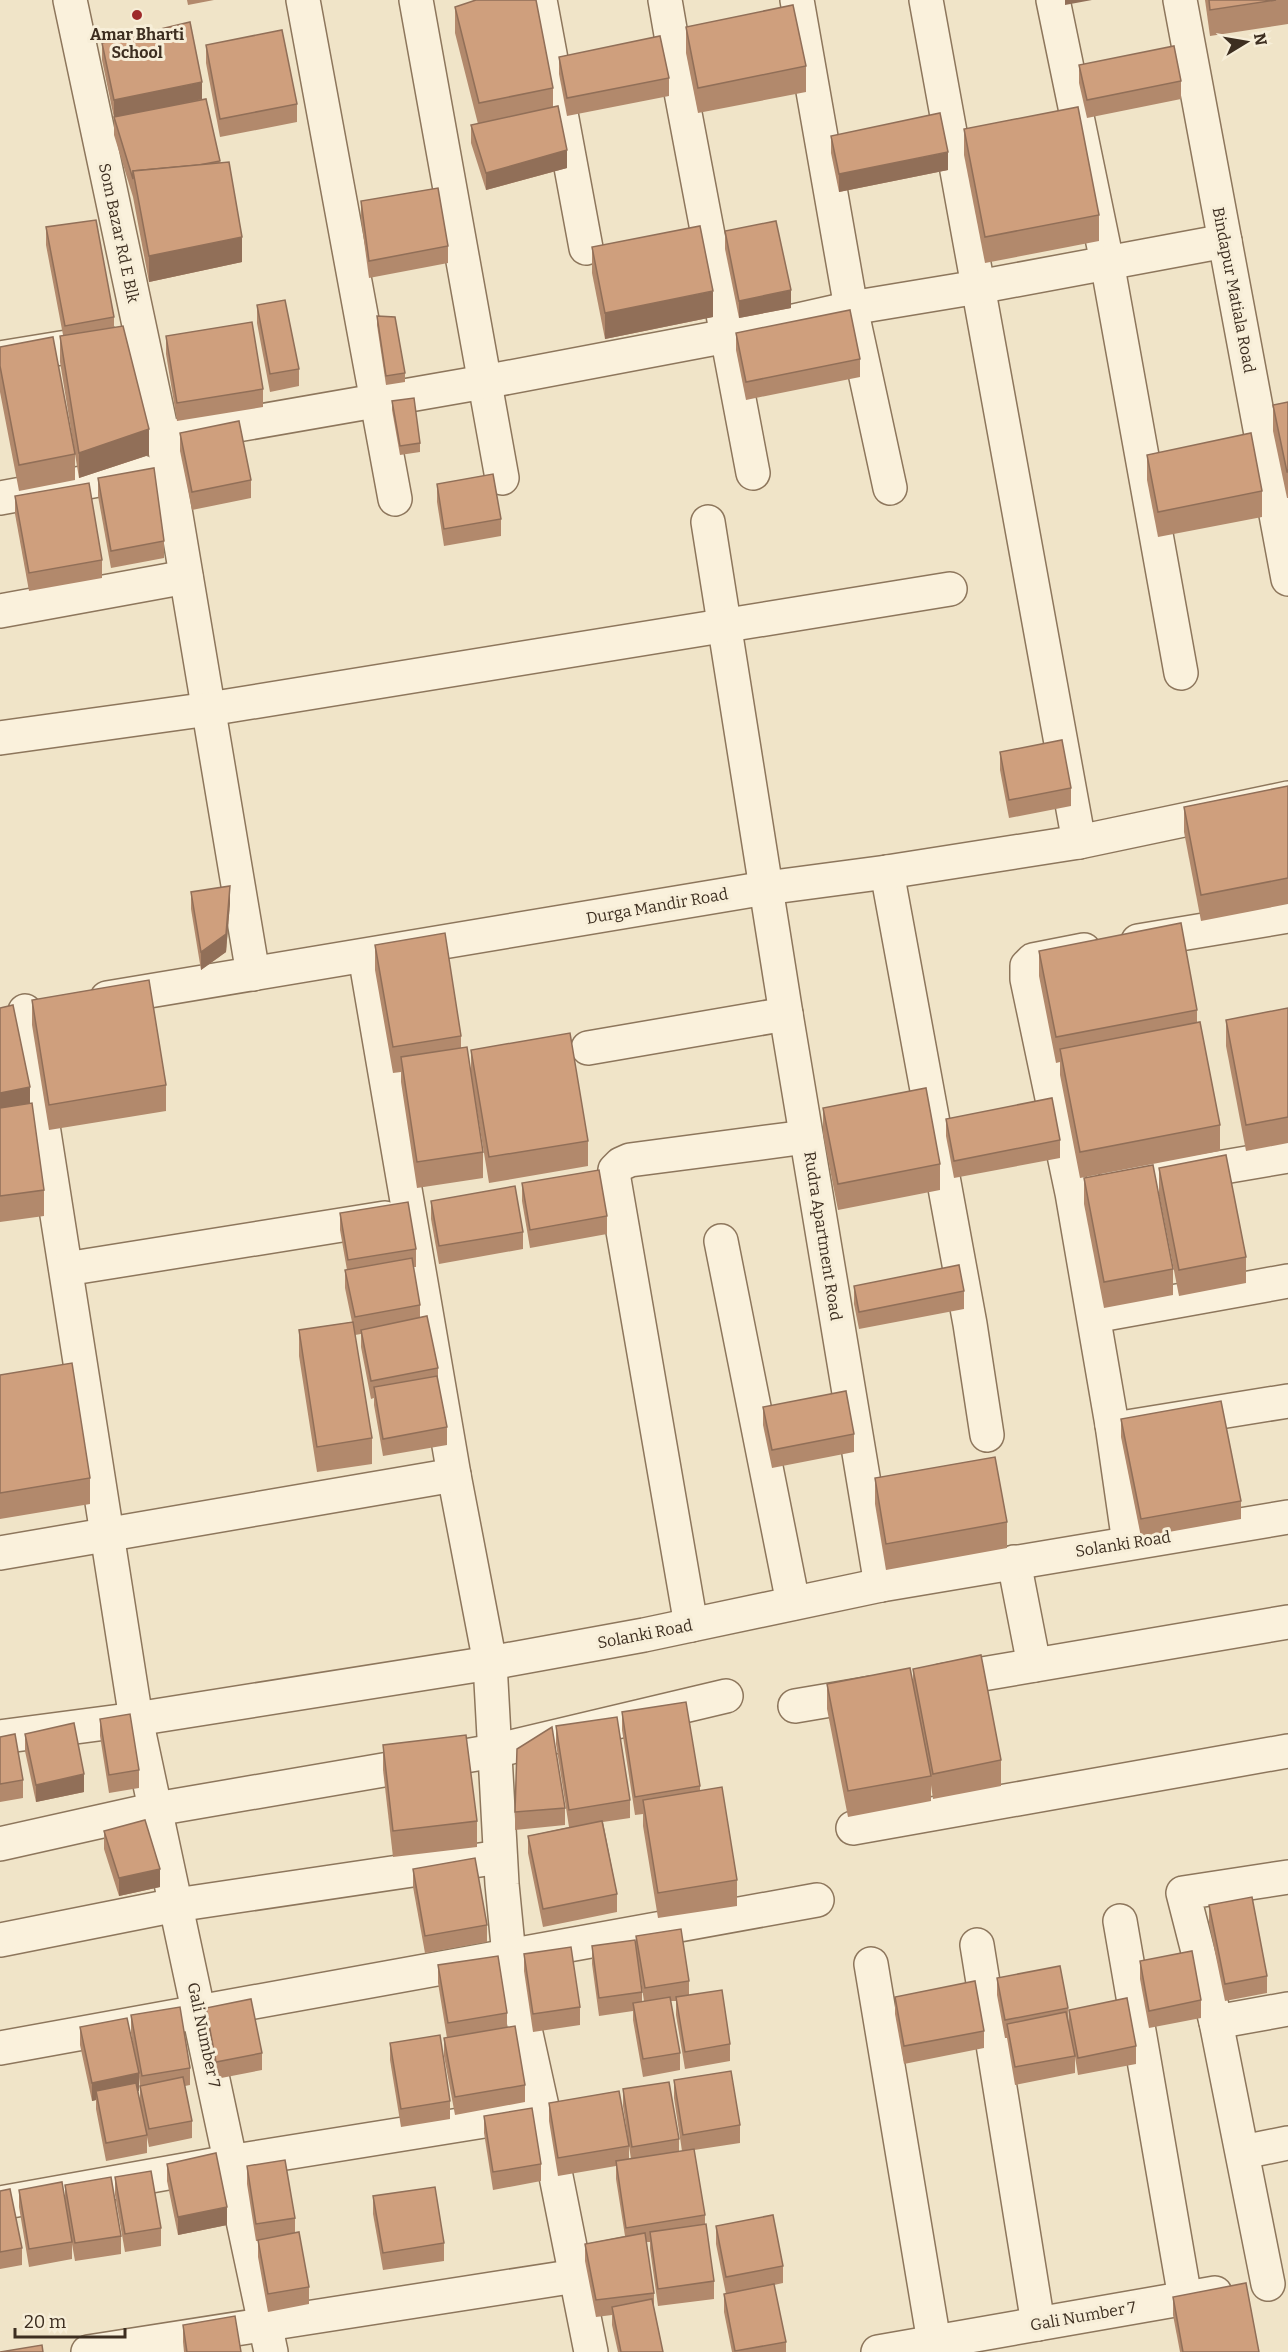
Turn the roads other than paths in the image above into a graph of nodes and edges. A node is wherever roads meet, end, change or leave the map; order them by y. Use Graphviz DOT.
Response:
graph roads {
  1 [pos="70,0"];
  2 [pos="303,0"];
  3 [pos="416,0"];
  4 [pos="540,0"];
  5 [pos="665,0"];
  6 [pos="797,0"];
  7 [pos="926,0"];
  8 [pos="1053,0"];
  9 [pos="1180,0"];
  10 [pos="1225,241"];
  11 [pos="586,248"];
  12 [pos="1107,262"];
  13 [pos="978,287"];
  14 [pos="851,308"];
  15 [pos="141,334"];
  16 [pos="727,336"];
  17 [pos="0,358"];
  18 [pos="484,382"];
  19 [pos="377,399"];
  20 [pos="165,453"];
  21 [pos="753,473"];
  22 [pos="502,478"];
  23 [pos="890,488"];
  24 [pos="0,498"];
  25 [pos="395,499"];
  26 [pos="708,522"];
  27 [pos="186,577"];
  28 [pos="1288,579"];
  29 [pos="950,589"];
  30 [pos="0,611"];
  31 [pos="722,624"];
  32 [pos="1181,673"];
  33 [pos="209,709"];
  34 [pos="0,738"];
  35 [pos="1288,798"];
  36 [pos="1078,842"];
  37 [pos="887,872"];
  38 [pos="766,888"];
  39 [pos="1288,916"];
  40 [pos="365,956"];
  41 [pos="253,974"];
  42 [pos="13,1013"];
  43 [pos="786,1014"];
  44 [pos="588,1048"];
  45 [pos="806,1137"];
  46 [pos="1288,1156"];
  47 [pos="1072,1193"];
  48 [pos="410,1214"];
  49 [pos="722,1241"];
  50 [pos="66,1269"];
  51 [pos="1288,1281"];
  52 [pos="1094,1316"];
  53 [pos="1288,1401"];
  54 [pos="1112,1425"];
  55 [pos="987,1435"];
  56 [pos="454,1475"];
  57 [pos="1288,1517"];
  58 [pos="108,1533"];
  59 [pos="1129,1544"];
  60 [pos="0,1553"];
  61 [pos="1014,1563"];
  62 [pos="881,1585"];
  63 [pos="793,1603"];
  64 [pos="1288,1622"];
  65 [pos="691,1625"];
  66 [pos="490,1663"];
  67 [pos="1034,1665"];
  68 [pos="726,1696"];
  69 [pos="795,1706"];
  70 [pos="136,1719"];
  71 [pos="0,1737"];
  72 [pos="494,1751"];
  73 [pos="1288,1751"];
  74 [pos="156,1809"];
  75 [pos="853,1827"];
  76 [pos="0,1844"];
  77 [pos="500,1857"];
  78 [pos="1288,1876"];
  79 [pos="817,1900"];
  80 [pos="176,1905"];
  81 [pos="1120,1921"];
  82 [pos="0,1940"];
  83 [pos="977,1944"];
  84 [pos="509,1956"];
  85 [pos="871,1964"];
  86 [pos="1288,2009"];
  87 [pos="199,2011"];
  88 [pos="1216,2022"];
  89 [pos="0,2048"];
  90 [pos="543,2112"];
  91 [pos="1288,2143"];
  92 [pos="1243,2152"];
  93 [pos="229,2162"];
  94 [pos="0,2203"];
  95 [pos="576,2276"];
  96 [pos="1278,2282"];
  97 [pos="1185,2298"];
  98 [pos="1038,2324"];
  99 [pos="268,2338"];
  100 [pos="922,2346"];
  101 [pos="88,2352"];
  102 [pos="591,2352"];
  103 [pos="878,2352"];
  1 -- 15 [label="street, Som Bazar Rd E Blk"];
  2 -- 19 [label="street"];
  3 -- 18 [label="street"];
  4 -- 11 [label="street"];
  5 -- 16 [label="street"];
  6 -- 14 [label="street"];
  7 -- 13 [label="street"];
  8 -- 12 [label="street"];
  9 -- 10 [label="street, Bindapur Matiala Road"];
  10 -- 12 [label="street"];
  10 -- 28 [label="street, Bindapur Matiala Road"];
  12 -- 13 [label="street"];
  12 -- 32 [label="street"];
  13 -- 14 [label="street"];
  13 -- 36 [label="street"];
  14 -- 16 [label="street"];
  14 -- 23 [label="street"];
  15 -- 17 [label="street"];
  15 -- 20 [label="street, Som Bazar Rd E Blk"];
  16 -- 18 [label="street"];
  16 -- 21 [label="street"];
  18 -- 19 [label="street"];
  18 -- 22 [label="street"];
  19 -- 20 [label="street"];
  19 -- 25 [label="street"];
  20 -- 24 [label="street"];
  20 -- 27 [label="street, Som Bazar Rd E Blk"];
  26 -- 31 [label="street, Rudra Apartment Road"];
  27 -- 30 [label="street"];
  27 -- 33 [label="street, Som Bazar Rd E Blk"];
  29 -- 31 [label="street"];
  31 -- 33 [label="street"];
  31 -- 38 [label="street, Rudra Apartment Road"];
  33 -- 34 [label="street"];
  33 -- 41 [label="street, Som Bazar Rd E Blk"];
  35 -- 36 [label="street, Durga Mandir Road"];
  36 -- 37 [label="street, Durga Mandir Road"];
  37 -- 38 [label="street, Durga Mandir Road"];
  37 -- 55 [label="street"];
  38 -- 40 [label="street, Durga Mandir Road"];
  38 -- 43 [label="street, Rudra Apartment Road"];
  39 -- 47 [label="street"];
  40 -- 41 [label="street, Durga Mandir Road"];
  40 -- 48 [label="street"];
  41 -- 42 [label="street, Durga Mandir Road"];
  42 -- 50 [label="street, Gali Number 7"];
  43 -- 44 [label="street"];
  43 -- 45 [label="street, Rudra Apartment Road"];
  45 -- 62 [label="street, Rudra Apartment Road"];
  45 -- 65 [label="street"];
  46 -- 47 [label="street"];
  47 -- 52 [label="street"];
  48 -- 50 [label="street"];
  48 -- 56 [label="street"];
  49 -- 63 [label="street"];
  50 -- 58 [label="street, Gali Number 7"];
  51 -- 52 [label="street"];
  52 -- 54 [label="street"];
  53 -- 54 [label="street"];
  54 -- 59 [label="street"];
  56 -- 58 [label="street"];
  56 -- 66 [label="street"];
  57 -- 59 [label="street, Solanki Road"];
  58 -- 60 [label="street"];
  58 -- 70 [label="street, Gali Number 7"];
  59 -- 61 [label="street, Solanki Road"];
  61 -- 62 [label="street, Solanki Road"];
  61 -- 67 [label="street"];
  62 -- 63 [label="street, Solanki Road"];
  63 -- 65 [label="street, Solanki Road"];
  64 -- 67 [label="street"];
  65 -- 66 [label="street, Solanki Road"];
  66 -- 70 [label="street, Solanki Road"];
  66 -- 72 [label="street"];
  67 -- 69 [label="street"];
  68 -- 72 [label="street"];
  70 -- 71 [label="street, Solanki Road"];
  70 -- 74 [label="street, Gali Number 7"];
  72 -- 74 [label="street"];
  72 -- 77 [label="street"];
  73 -- 75 [label="street"];
  74 -- 76 [label="street"];
  74 -- 80 [label="street, Gali Number 7"];
  77 -- 80 [label="street"];
  77 -- 84 [label="street"];
  78 -- 88 [label="street"];
  79 -- 84 [label="street"];
  80 -- 82 [label="street"];
  80 -- 87 [label="street, Gali Number 7"];
  81 -- 97 [label="street"];
  83 -- 98 [label="street"];
  84 -- 87 [label="street"];
  84 -- 90 [label="street"];
  85 -- 100 [label="street"];
  86 -- 88 [label="street"];
  87 -- 89 [label="street"];
  87 -- 93 [label="street, Gali Number 7"];
  88 -- 92 [label="street"];
  90 -- 93 [label="street"];
  90 -- 95 [label="street"];
  91 -- 92 [label="street"];
  92 -- 96 [label="street"];
  93 -- 94 [label="street"];
  93 -- 99 [label="street, Gali Number 7"];
  95 -- 99 [label="street"];
  95 -- 102 [label="street"];
  96 -- 97 [label="street, Gali Number 7"];
  97 -- 98 [label="street, Gali Number 7"];
  98 -- 100 [label="street, Gali Number 7"];
  99 -- 101 [label="street"];
  100 -- 103 [label="street, Gali Number 7"];
}
